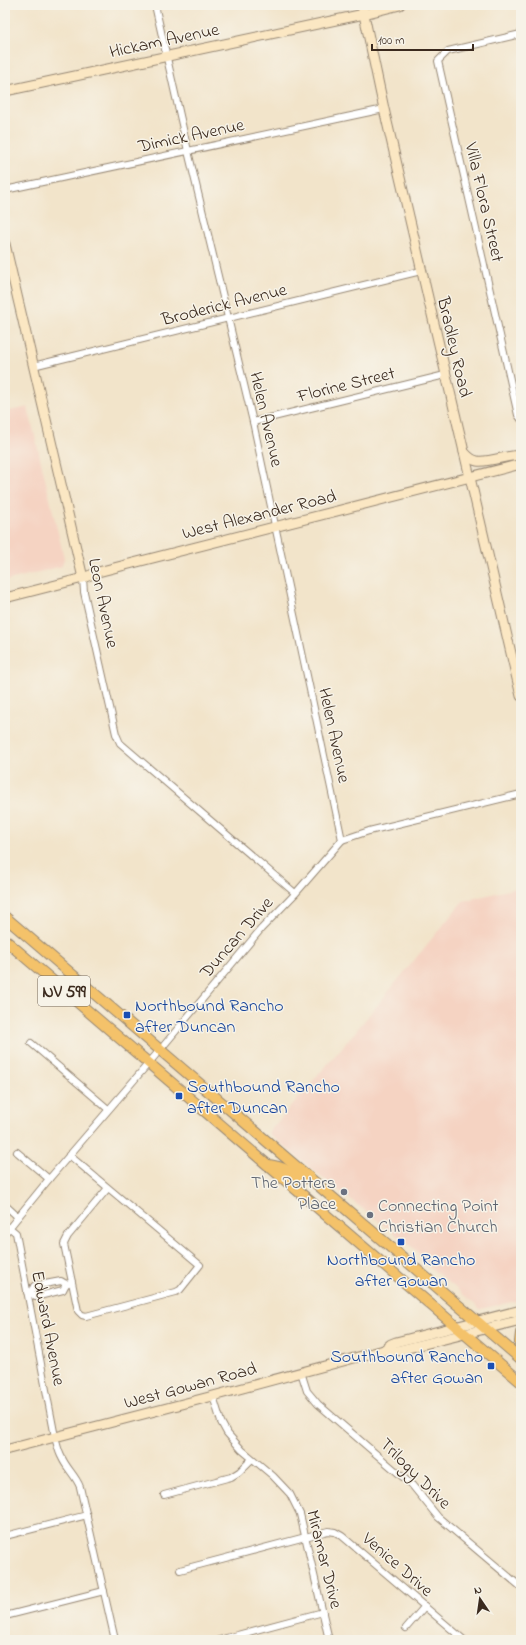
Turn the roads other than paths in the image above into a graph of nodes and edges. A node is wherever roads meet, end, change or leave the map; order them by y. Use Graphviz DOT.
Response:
graph roads {
  1 [pos="155,5"];
  2 [pos="400,5"];
  3 [pos="363,10"];
  4 [pos="521,34"];
  5 [pos="166,55"];
  6 [pos="5,91"];
  7 [pos="384,109"];
  8 [pos="188,150"];
  9 [pos="5,190"];
  10 [pos="5,244"];
  11 [pos="421,271"];
  12 [pos="228,318"];
  13 [pos="33,366"];
  14 [pos="445,375"];
  15 [pos="521,419"];
  16 [pos="253,422"];
  17 [pos="464,452"];
  18 [pos="521,455"];
  19 [pos="521,464"];
  20 [pos="470,477"];
  21 [pos="274,526"];
  22 [pos="83,578"];
  23 [pos="5,598"];
  24 [pos="521,696"];
  25 [pos="521,794"];
  26 [pos="342,840"];
  27 [pos="295,893"];
  28 [pos="5,917"];
  29 [pos="5,940"];
  30 [pos="31,1043"];
  31 [pos="160,1050"];
  32 [pos="148,1063"];
  33 [pos="108,1109"];
  34 [pos="17,1152"];
  35 [pos="69,1155"];
  36 [pos="266,1164"];
  37 [pos="309,1177"];
  38 [pos="49,1179"];
  39 [pos="108,1188"];
  40 [pos="328,1194"];
  41 [pos="311,1203"];
  42 [pos="5,1205"];
  43 [pos="18,1217"];
  44 [pos="10,1228"];
  45 [pos="5,1233"];
  46 [pos="69,1283"];
  47 [pos="29,1292"];
  48 [pos="521,1310"];
  49 [pos="521,1320"];
  50 [pos="476,1321"];
  51 [pos="457,1326"];
  52 [pos="485,1329"];
  53 [pos="521,1333"];
  54 [pos="465,1334"];
  55 [pos="521,1348"];
  56 [pos="384,1350"];
  57 [pos="521,1359"];
  58 [pos="301,1372"];
  59 [pos="521,1382"];
  60 [pos="213,1396"];
  61 [pos="55,1437"];
  62 [pos="5,1450"];
  63 [pos="252,1459"];
  64 [pos="164,1494"];
  65 [pos="87,1515"];
  66 [pos="5,1536"];
  67 [pos="306,1537"];
  68 [pos="180,1570"];
  69 [pos="521,1587"];
  70 [pos="104,1591"];
  71 [pos="425,1606"];
  72 [pos="323,1612"];
  73 [pos="5,1616"];
  74 [pos="406,1628"];
  75 [pos="115,1640"];
  76 [pos="219,1640"];
  77 [pos="329,1640"];
  78 [pos="464,1640"];
  1 -- 5 [label="street, Helen Avenue"];
  2 -- 3 [label="street, Hickam Avenue"];
  3 -- 5 [label="street, Hickam Avenue"];
  3 -- 7 [label="street, Bradley Road"];
  4 -- 15 [label="street, Villa Flora Street"];
  5 -- 6 [label="street, Hickam Avenue"];
  5 -- 8 [label="street, Helen Avenue"];
  7 -- 8 [label="street, Dimick Avenue"];
  7 -- 11 [label="street, Bradley Road"];
  8 -- 9 [label="street, Dimick Avenue"];
  8 -- 12 [label="street, Helen Avenue"];
  10 -- 13 [label="street, Leon Avenue"];
  11 -- 12 [label="street, Broderick Avenue"];
  11 -- 14 [label="street, Bradley Road"];
  12 -- 13 [label="street, Broderick Avenue"];
  12 -- 16 [label="street, Helen Avenue"];
  13 -- 22 [label="street, Leon Avenue"];
  14 -- 16 [label="street, Florine Street"];
  14 -- 17 [label="street, Bradley Road"];
  16 -- 21 [label="street, Helen Avenue"];
  17 -- 18 [label="street"];
  17 -- 20 [label="street, Bradley Road"];
  19 -- 20 [label="street, West Alexander Road"];
  20 -- 21 [label="street, West Alexander Road"];
  20 -- 24 [label="street, Bradley Road"];
  21 -- 22 [label="street, West Alexander Road"];
  21 -- 26 [label="street, Helen Avenue"];
  22 -- 23 [label="street, West Alexander Road"];
  22 -- 27 [label="street, Leon Avenue"];
  25 -- 26 [label="street, Duncan Drive"];
  26 -- 27 [label="street, Duncan Drive"];
  27 -- 31 [label="street, Duncan Drive"];
  28 -- 31 [label="main road, NV 599"];
  29 -- 32 [label="main road, NV 599"];
  30 -- 33 [label="street"];
  31 -- 32 [label="street, Duncan Drive"];
  31 -- 37 [label="main road, NV 599"];
  32 -- 33 [label="street, Duncan Drive"];
  32 -- 36 [label="main road, NV 599"];
  33 -- 35 [label="street, Duncan Drive"];
  34 -- 38 [label="street"];
  35 -- 38 [label="street, Duncan Drive"];
  35 -- 39 [label="street"];
  36 -- 37 [label="main road"];
  36 -- 41 [label="main road, NV 599"];
  37 -- 40 [label="main road, NV 599"];
  38 -- 43 [label="street, Duncan Drive"];
  39 -- 46 [label="street"];
  39 -- 46 [label="street"];
  40 -- 41 [label="main road"];
  40 -- 50 [label="main road, NV 599"];
  41 -- 51 [label="main road, NV 599"];
  42 -- 43 [label="street"];
  43 -- 44 [label="street, Duncan Drive"];
  44 -- 45 [label="street, Duncan Drive"];
  44 -- 47 [label="street, Edward Avenue"];
  46 -- 47 [label="street"];
  46 -- 47 [label="street"];
  47 -- 61 [label="street, Edward Avenue"];
  48 -- 50 [label="street, West Gowan Road"];
  49 -- 52 [label="street, West Gowan Road"];
  50 -- 51 [label="street, West Gowan Road"];
  50 -- 52 [label="main road, NV 599"];
  51 -- 54 [label="main road, NV 599"];
  51 -- 56 [label="street, West Gowan Road"];
  52 -- 54 [label="street, West Gowan Road"];
  52 -- 57 [label="main road, NV 599"];
  53 -- 55 [label="main road"];
  54 -- 56 [label="street, West Gowan Road"];
  54 -- 59 [label="main road, NV 599"];
  56 -- 58 [label="street, West Gowan Road"];
  58 -- 60 [label="street, West Gowan Road"];
  58 -- 69 [label="street, Trilogy Drive"];
  60 -- 61 [label="street, West Gowan Road"];
  60 -- 63 [label="street, Miramar Drive"];
  61 -- 62 [label="street, West Gowan Road"];
  61 -- 65 [label="street, Edward Avenue"];
  63 -- 64 [label="street"];
  63 -- 67 [label="street, Miramar Drive"];
  65 -- 66 [label="street"];
  65 -- 70 [label="street, Edward Avenue"];
  67 -- 68 [label="street, Venice Drive"];
  67 -- 71 [label="street, Venice Drive"];
  67 -- 72 [label="street, Miramar Drive"];
  70 -- 73 [label="street"];
  70 -- 75 [label="street, Edward Avenue"];
  71 -- 74 [label="street"];
  71 -- 78 [label="street, Venice Drive"];
  72 -- 76 [label="street"];
  72 -- 77 [label="street, Miramar Drive"];
}
